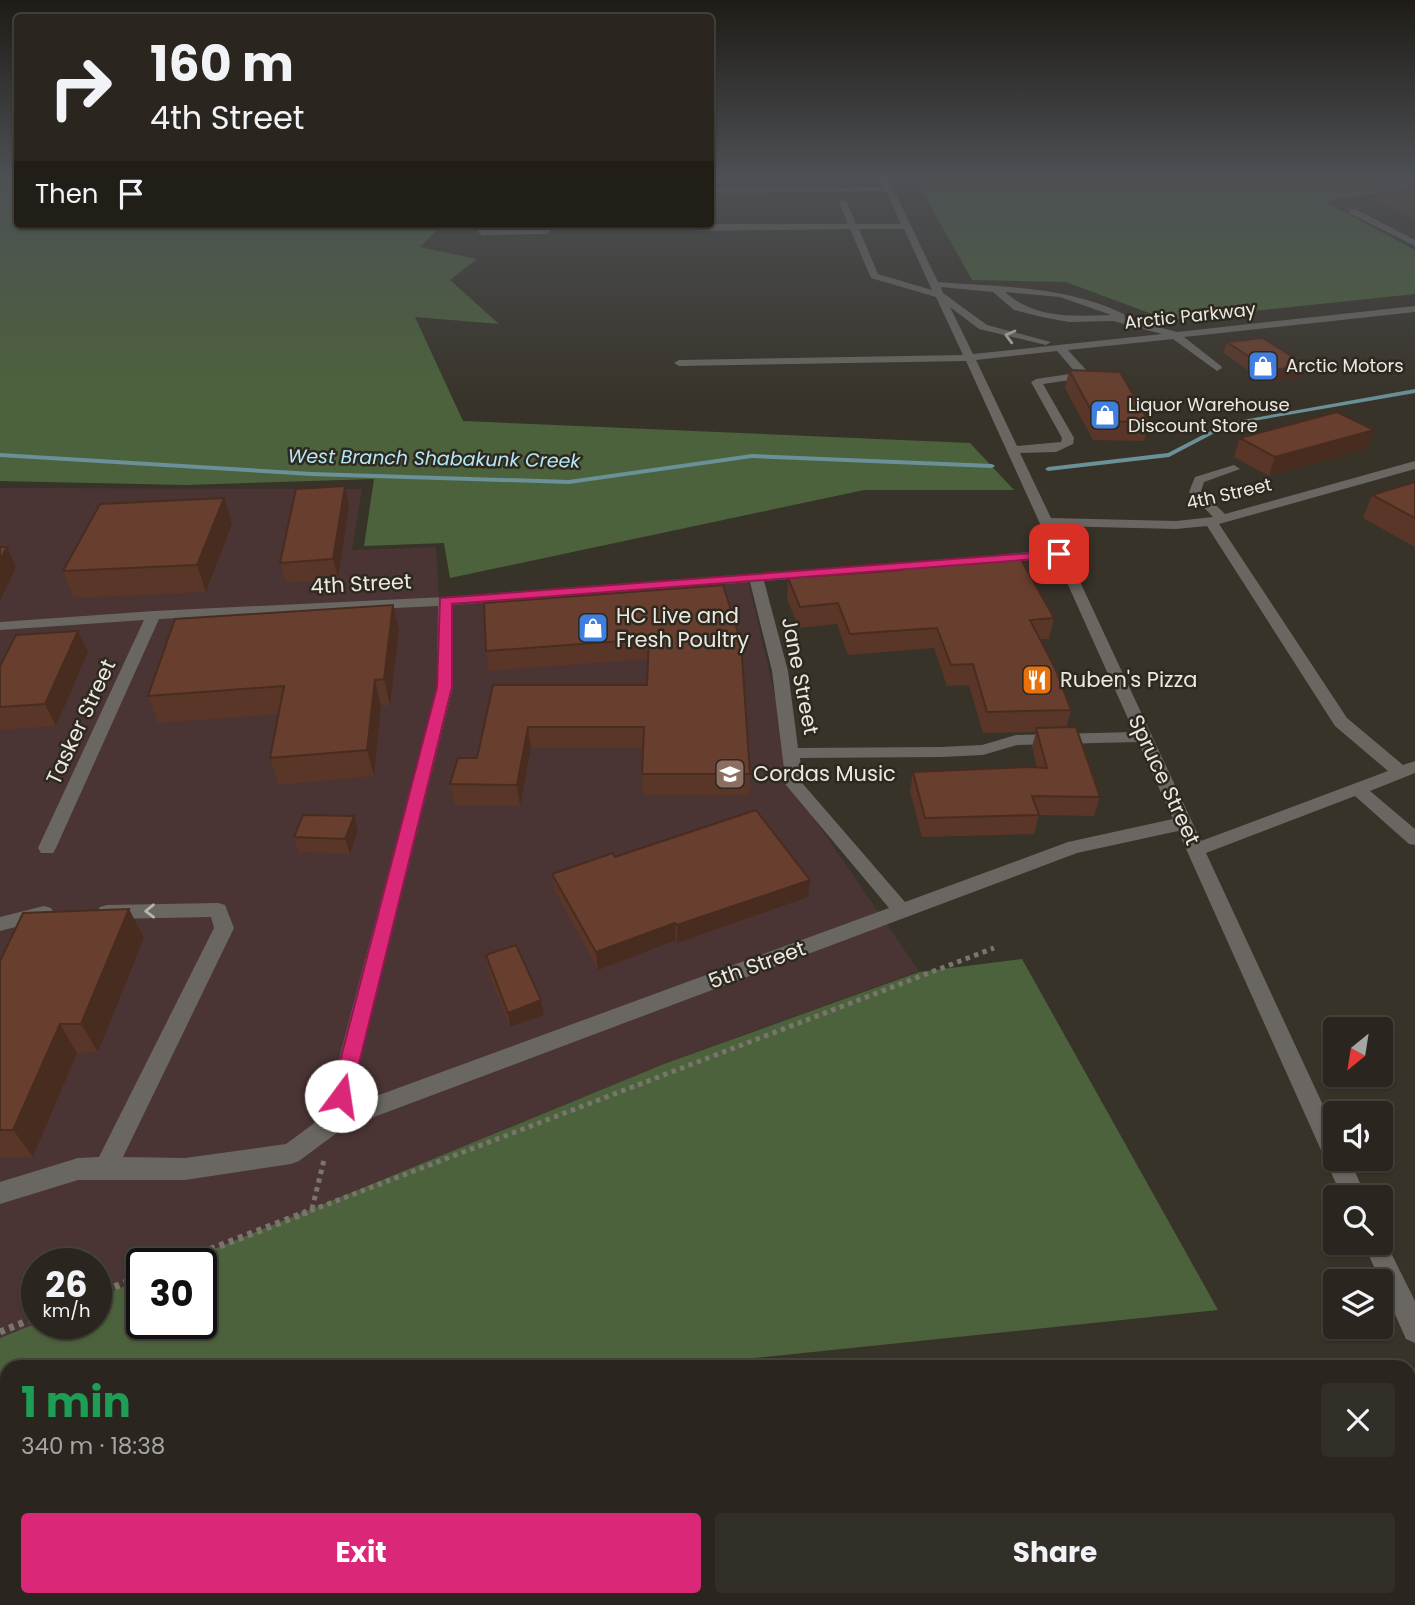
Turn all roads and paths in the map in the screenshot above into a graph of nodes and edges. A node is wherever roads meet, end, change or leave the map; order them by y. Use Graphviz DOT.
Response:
graph roads {
  1 [pos="864,253"];
  2 [pos="920,253"];
  3 [pos="996,289"];
  4 [pos="937,290"];
  5 [pos="1415,309"];
  6 [pos="1131,321"];
  7 [pos="1175,335"];
  8 [pos="1060,348"];
  9 [pos="969,358"];
  10 [pos="678,363"];
  11 [pos="1217,368"];
  12 [pos="1013,450"];
  13 [pos="1415,465"];
  14 [pos="1234,469"];
  15 [pos="1217,520"];
  16 [pos="1046,522"];
  17 [pos="1059,554"];
  18 [pos="976,561"];
  19 [pos="935,564"];
  20 [pos="756,579"];
  21 [pos="445,601"];
  22 [pos="154,615"];
  23 [pos="0,626"];
  24 [pos="1144,737"];
  25 [pos="791,753"];
  26 [pos="1408,770"];
  27 [pos="1357,789"];
  28 [pos="1184,823"];
  29 [pos="1415,839"];
  30 [pos="47,848"];
  31 [pos="1196,850"];
  32 [pos="902,911"];
  33 [pos="65,912"];
  34 [pos="93,912"];
  35 [pos="0,924"];
  36 [pos="994,948"];
  37 [pos="334,1122"];
  38 [pos="1323,1128"];
  39 [pos="106,1167"];
  40 [pos="0,1193"];
  41 [pos="312,1209"];
  42 [pos="213,1248"];
  43 [pos="1381,1255"];
  44 [pos="1412,1317"];
  45 [pos="21,1323"];
  46 [pos="0,1332"];
  1 -- 4 [label="street"];
  2 -- 4 [label="street, Spruce Street"];
  3 -- 4 [label="street"];
  3 -- 6 [label="street"];
  3 -- 6 [label="street"];
  7 -- 4 [label="street, one-way"];
  4 -- 9 [label="street, Spruce Street"];
  5 -- 7 [label="street, Arctic Parkway"];
  6 -- 7 [label="street"];
  7 -- 8 [label="street, Arctic Parkway"];
  7 -- 11 [label="street"];
  8 -- 9 [label="street, Arctic Parkway"];
  8 -- 12 [label="street"];
  9 -- 10 [label="street, Arctic Parkway"];
  9 -- 12 [label="street, Spruce Street"];
  12 -- 16 [label="street, Spruce Street"];
  13 -- 15 [label="street, 4th Street"];
  14 -- 15 [label="street"];
  15 -- 16 [label="street, 4th Street"];
  15 -- 26 [label="street"];
  16 -- 17 [label="street, Spruce Street"];
  17 -- 18 [label="street"];
  17 -- 24 [label="street, Spruce Street"];
  19 -- 20 [label="street, 4th Street"];
  20 -- 21 [label="street, 4th Street"];
  20 -- 25 [label="street, Jane Street"];
  21 -- 22 [label="street, 4th Street"];
  21 -- 37 [label="street"];
  22 -- 23 [label="street, 4th Street"];
  22 -- 30 [label="street, Tasker Street"];
  24 -- 25 [label="street"];
  24 -- 28 [label="street, Spruce Street"];
  25 -- 32 [label="street, Jane Street"];
  26 -- 27 [label="street"];
  27 -- 29 [label="street"];
  27 -- 31 [label="street"];
  28 -- 31 [label="street, Spruce Street"];
  28 -- 32 [label="street, 5th Street"];
  31 -- 38 [label="street, Spruce Street"];
  32 -- 37 [label="street, 5th Street"];
  33 -- 35 [label="street"];
  39 -- 34 [label="street, one-way"];
  36 -- 41 [label="path"];
  37 -- 39 [label="street"];
  37 -- 41 [label="path"];
  39 -- 40 [label="street"];
  41 -- 42 [label="path"];
  43 -- 44 [label="street"];
  45 -- 46 [label="path"];
}
